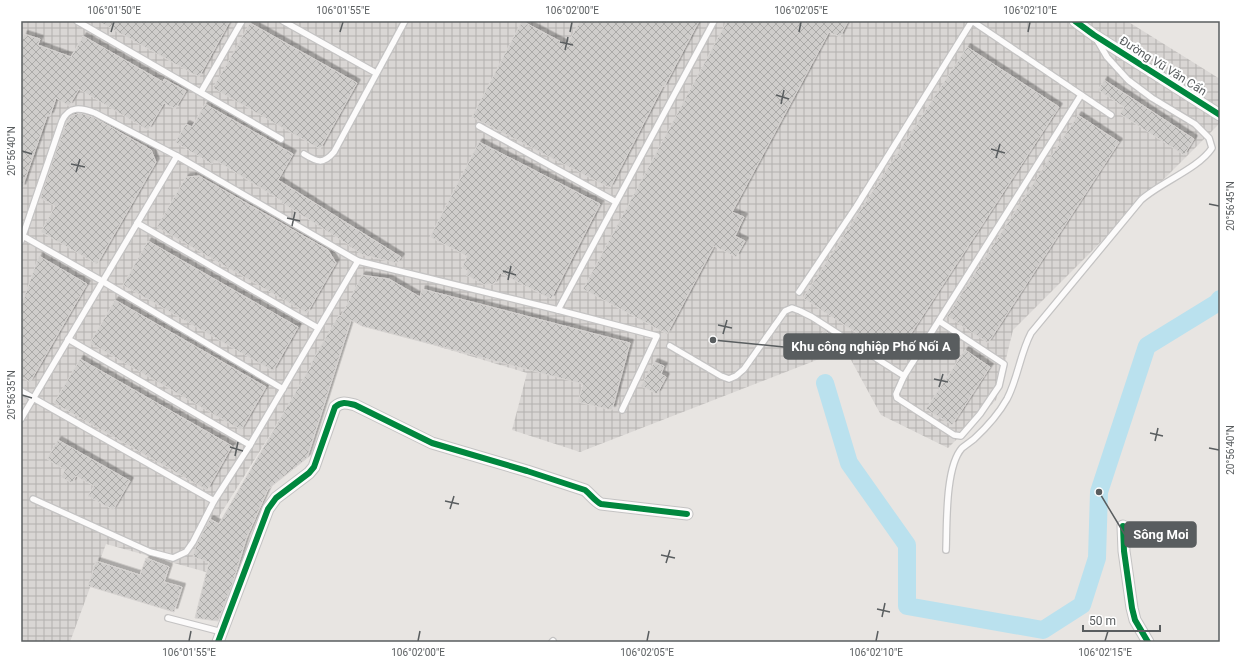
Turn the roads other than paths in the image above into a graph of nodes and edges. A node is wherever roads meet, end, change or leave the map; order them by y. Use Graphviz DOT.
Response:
graph roads {
  1 [pos="77,21"];
  2 [pos="242,21"];
  3 [pos="283,21"];
  4 [pos="406,21"];
  5 [pos="714,21"];
  6 [pos="972,21"];
  7 [pos="1075,21"];
  8 [pos="1094,35"];
  9 [pos="376,73"];
  10 [pos="201,92"];
  11 [pos="1081,95"];
  12 [pos="1111,115"];
  13 [pos="1220,115"];
  14 [pos="479,126"];
  15 [pos="281,138"];
  16 [pos="304,154"];
  17 [pos="177,156"];
  18 [pos="616,202"];
  19 [pos="137,223"];
  20 [pos="22,238"];
  21 [pos="358,261"];
  22 [pos="102,281"];
  23 [pos="799,292"];
  24 [pos="558,310"];
  25 [pos="939,321"];
  26 [pos="318,328"];
  27 [pos="68,339"];
  28 [pos="670,346"];
  29 [pos="904,376"];
  30 [pos="283,389"];
  31 [pos="21,391"];
  32 [pos="33,398"];
  33 [pos="622,410"];
  34 [pos="21,419"];
  35 [pos="250,444"];
  36 [pos="33,499"];
  37 [pos="214,501"];
  38 [pos="687,514"];
  39 [pos="1123,526"];
  40 [pos="946,550"];
  41 [pos="168,618"];
  42 [pos="220,637"];
  43 [pos="1148,642"];
  1 -- 10 [label="lane"];
  2 -- 10 [label="lane"];
  3 -- 9 [label="lane"];
  4 -- 9 [label="lane"];
  5 -- 18 [label="lane"];
  6 -- 11 [label="lane"];
  6 -- 23 [label="lane"];
  7 -- 8 [label="street, Đường Vũ Văn Cẩn"];
  8 -- 13 [label="street, Đường Vũ Văn Cẩn"];
  8 -- 40 [label="lane"];
  9 -- 16 [label="lane"];
  10 -- 15 [label="lane"];
  11 -- 12 [label="lane"];
  11 -- 25 [label="lane"];
  14 -- 18 [label="lane"];
  17 -- 19 [label="lane"];
  17 -- 20 [label="lane"];
  17 -- 21 [label="lane"];
  18 -- 24 [label="lane"];
  19 -- 22 [label="lane"];
  19 -- 26 [label="lane"];
  20 -- 22 [label="lane"];
  21 -- 24 [label="lane"];
  21 -- 26 [label="lane"];
  22 -- 27 [label="lane"];
  22 -- 30 [label="lane"];
  24 -- 33 [label="lane"];
  25 -- 29 [label="lane"];
  25 -- 29 [label="lane"];
  26 -- 30 [label="lane"];
  27 -- 32 [label="lane"];
  27 -- 35 [label="lane"];
  28 -- 29 [label="lane"];
  30 -- 35 [label="lane"];
  31 -- 32 [label="lane"];
  32 -- 34 [label="lane"];
  32 -- 37 [label="lane"];
  35 -- 37 [label="lane"];
  36 -- 37 [label="lane"];
  38 -- 42 [label="street"];
  39 -- 43 [label="street"];
  41 -- 42 [label="lane"];
}
